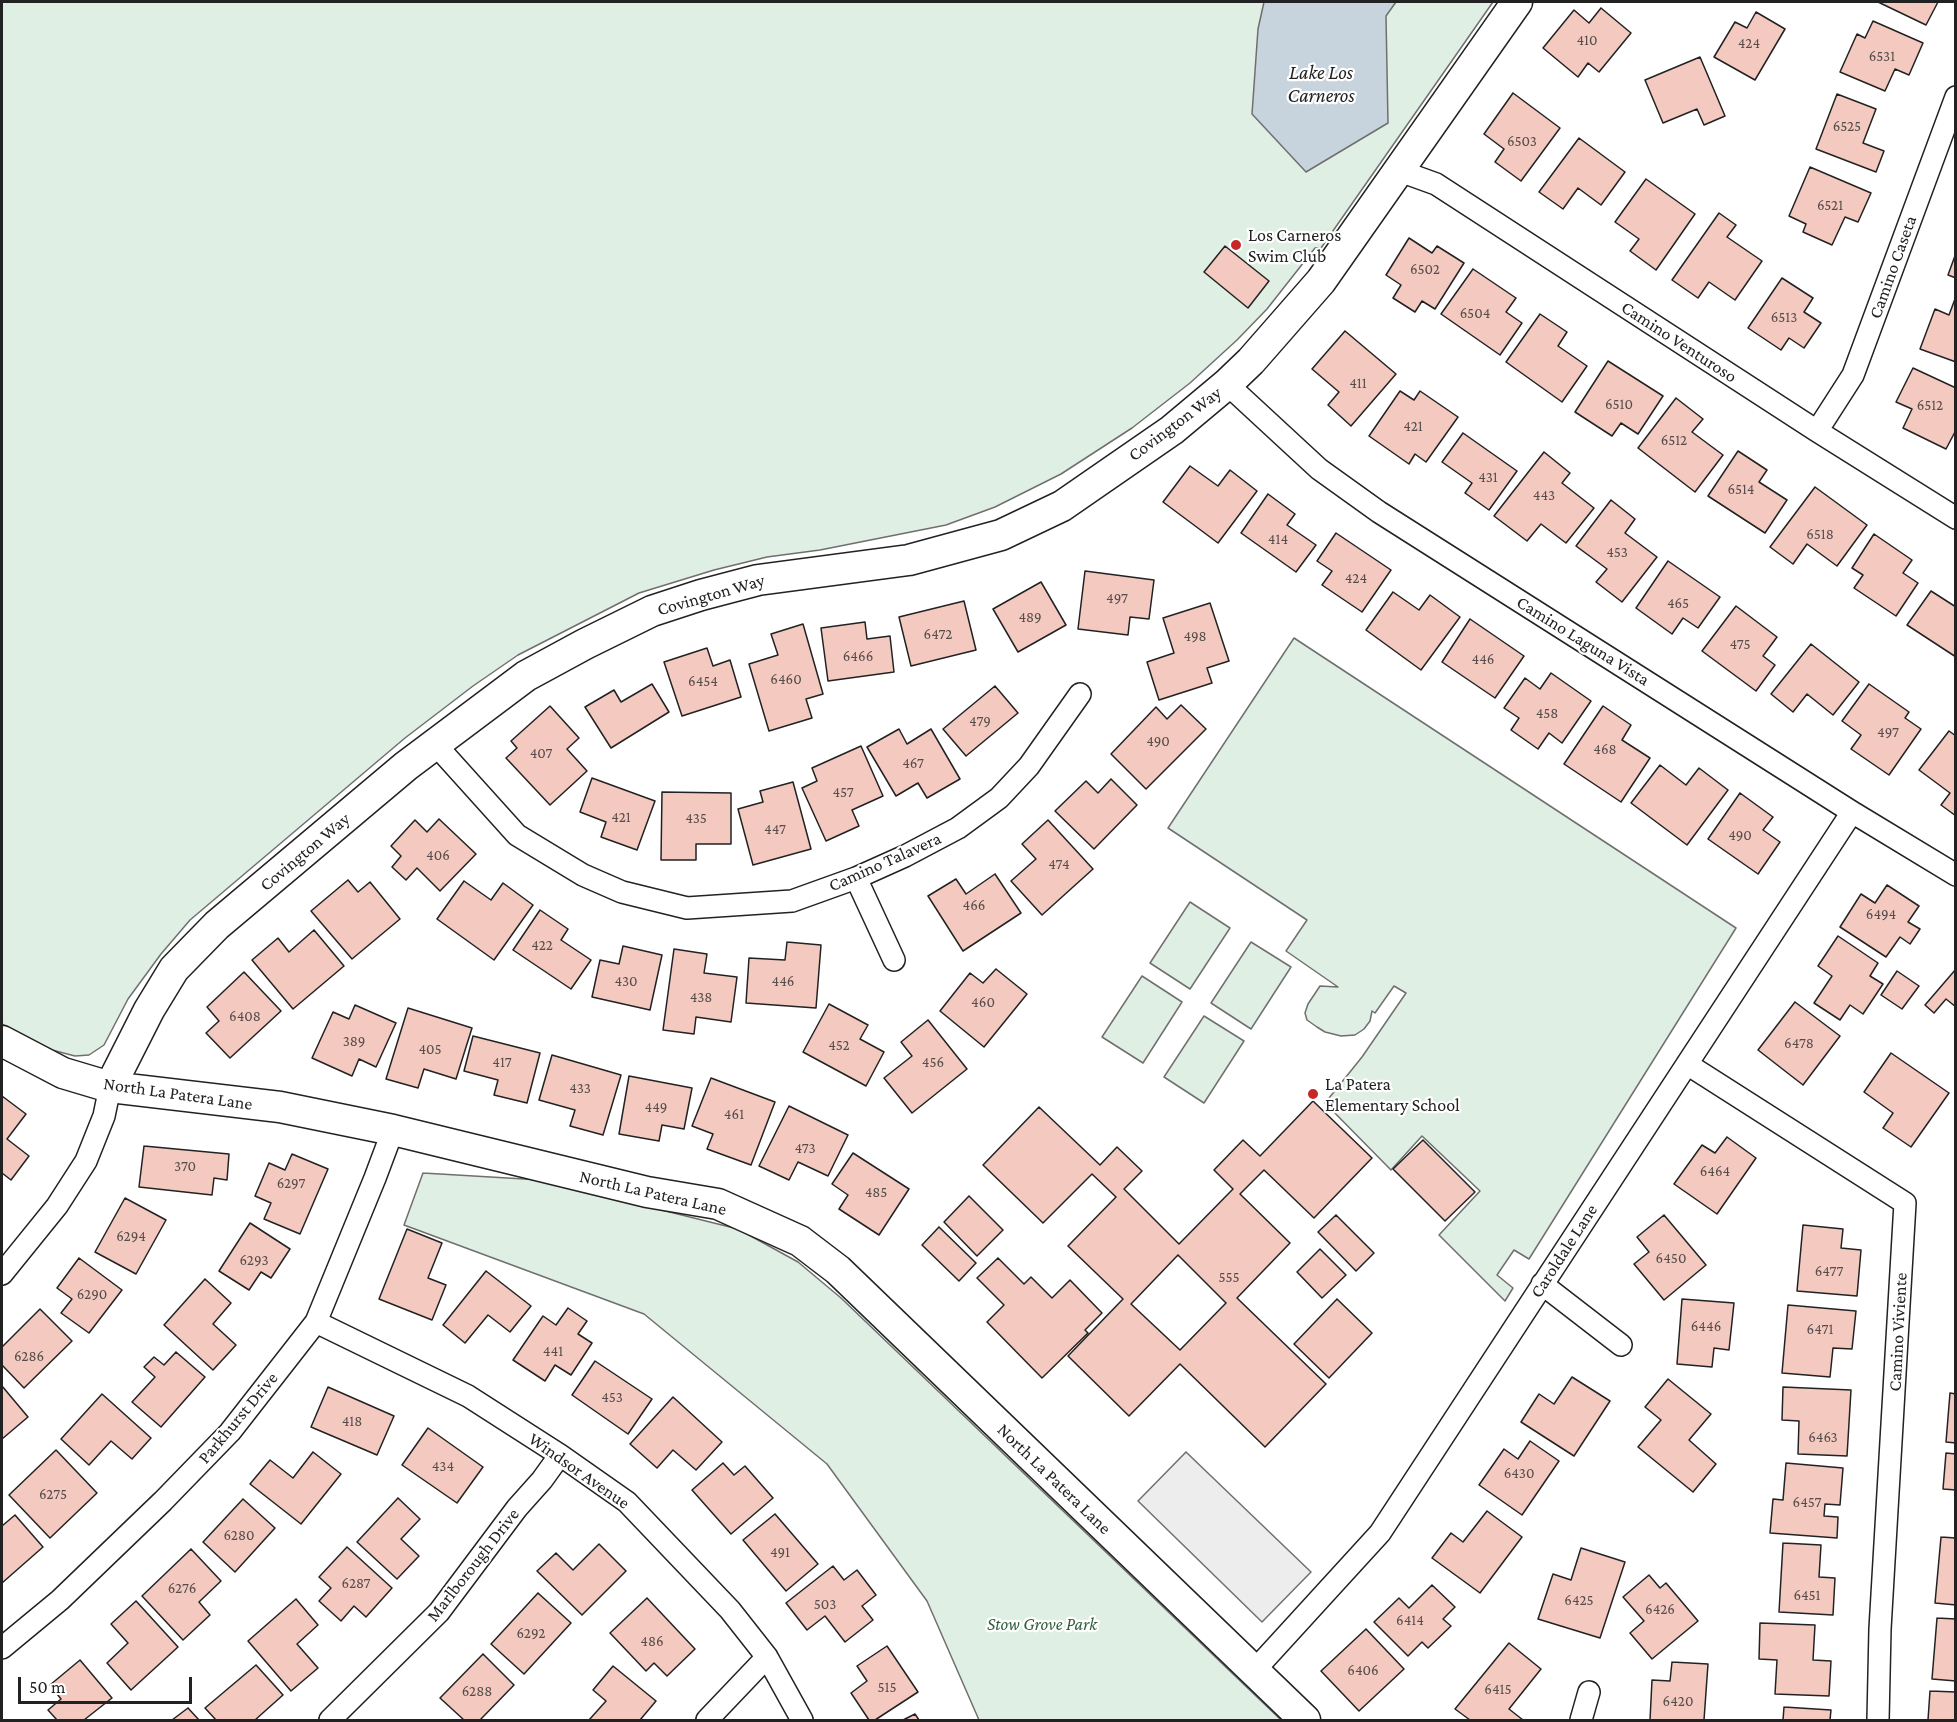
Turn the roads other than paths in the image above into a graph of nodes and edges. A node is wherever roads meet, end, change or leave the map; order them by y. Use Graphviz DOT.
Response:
graph roads {
  1 [pos="1517,2"];
  2 [pos="1956,97"];
  3 [pos="1400,171"];
  4 [pos="1227,384"];
  5 [pos="1817,431"];
  6 [pos="1956,518"];
  7 [pos="1080,694"];
  8 [pos="435,744"];
  9 [pos="1852,812"];
  10 [pos="1956,875"];
  11 [pos="856,878"];
  12 [pos="894,960"];
  13 [pos="2,1041"];
  14 [pos="1687,1064"];
  15 [pos="110,1087"];
  16 [pos="393,1130"];
  17 [pos="2,1274"];
  18 [pos="1542,1284"];
  19 [pos="315,1322"];
  20 [pos="1621,1345"];
  21 [pos="560,1455"];
  22 [pos="2,1648"];
  23 [pos="767,1657"];
  24 [pos="1253,1672"];
  25 [pos="1589,1692"];
  26 [pos="330,1720"];
  27 [pos="707,1720"];
  28 [pos="802,1720"];
  29 [pos="1305,1720"];
  30 [pos="1581,1720"];
  31 [pos="1878,1720"];
  1 -- 3 [label="street, Covington Way"];
  2 -- 5 [label="street, Camino Caseta"];
  3 -- 4 [label="street, Covington Way"];
  3 -- 5 [label="street, Camino Venturoso"];
  4 -- 8 [label="street, Covington Way"];
  4 -- 9 [label="street, Camino Laguna Vista"];
  5 -- 6 [label="street, Camino Venturoso"];
  7 -- 11 [label="street, Camino Talavera"];
  8 -- 11 [label="street, Camino Talavera"];
  8 -- 15 [label="street, Covington Way"];
  9 -- 10 [label="street, Camino Laguna Vista"];
  9 -- 14 [label="street, Caroldale Lane"];
  11 -- 12 [label="street"];
  13 -- 15 [label="street, North La Patera Lane"];
  14 -- 18 [label="street, Caroldale Lane"];
  14 -- 31 [label="street, Camino Viviente"];
  15 -- 16 [label="street, North La Patera Lane"];
  15 -- 17 [label="street, Covington Way"];
  16 -- 19 [label="street, Parkhurst Drive"];
  16 -- 24 [label="street, North La Patera Lane"];
  18 -- 20 [label="street"];
  18 -- 24 [label="street, Caroldale Lane"];
  19 -- 21 [label="street, Windsor Avenue"];
  19 -- 22 [label="street, Parkhurst Drive"];
  21 -- 23 [label="street, Windsor Avenue"];
  21 -- 26 [label="street, Marlborough Drive"];
  23 -- 27 [label="street"];
  23 -- 28 [label="street, Windsor Avenue"];
  24 -- 29 [label="street, North La Patera Lane"];
  25 -- 30 [label="street"];
}
